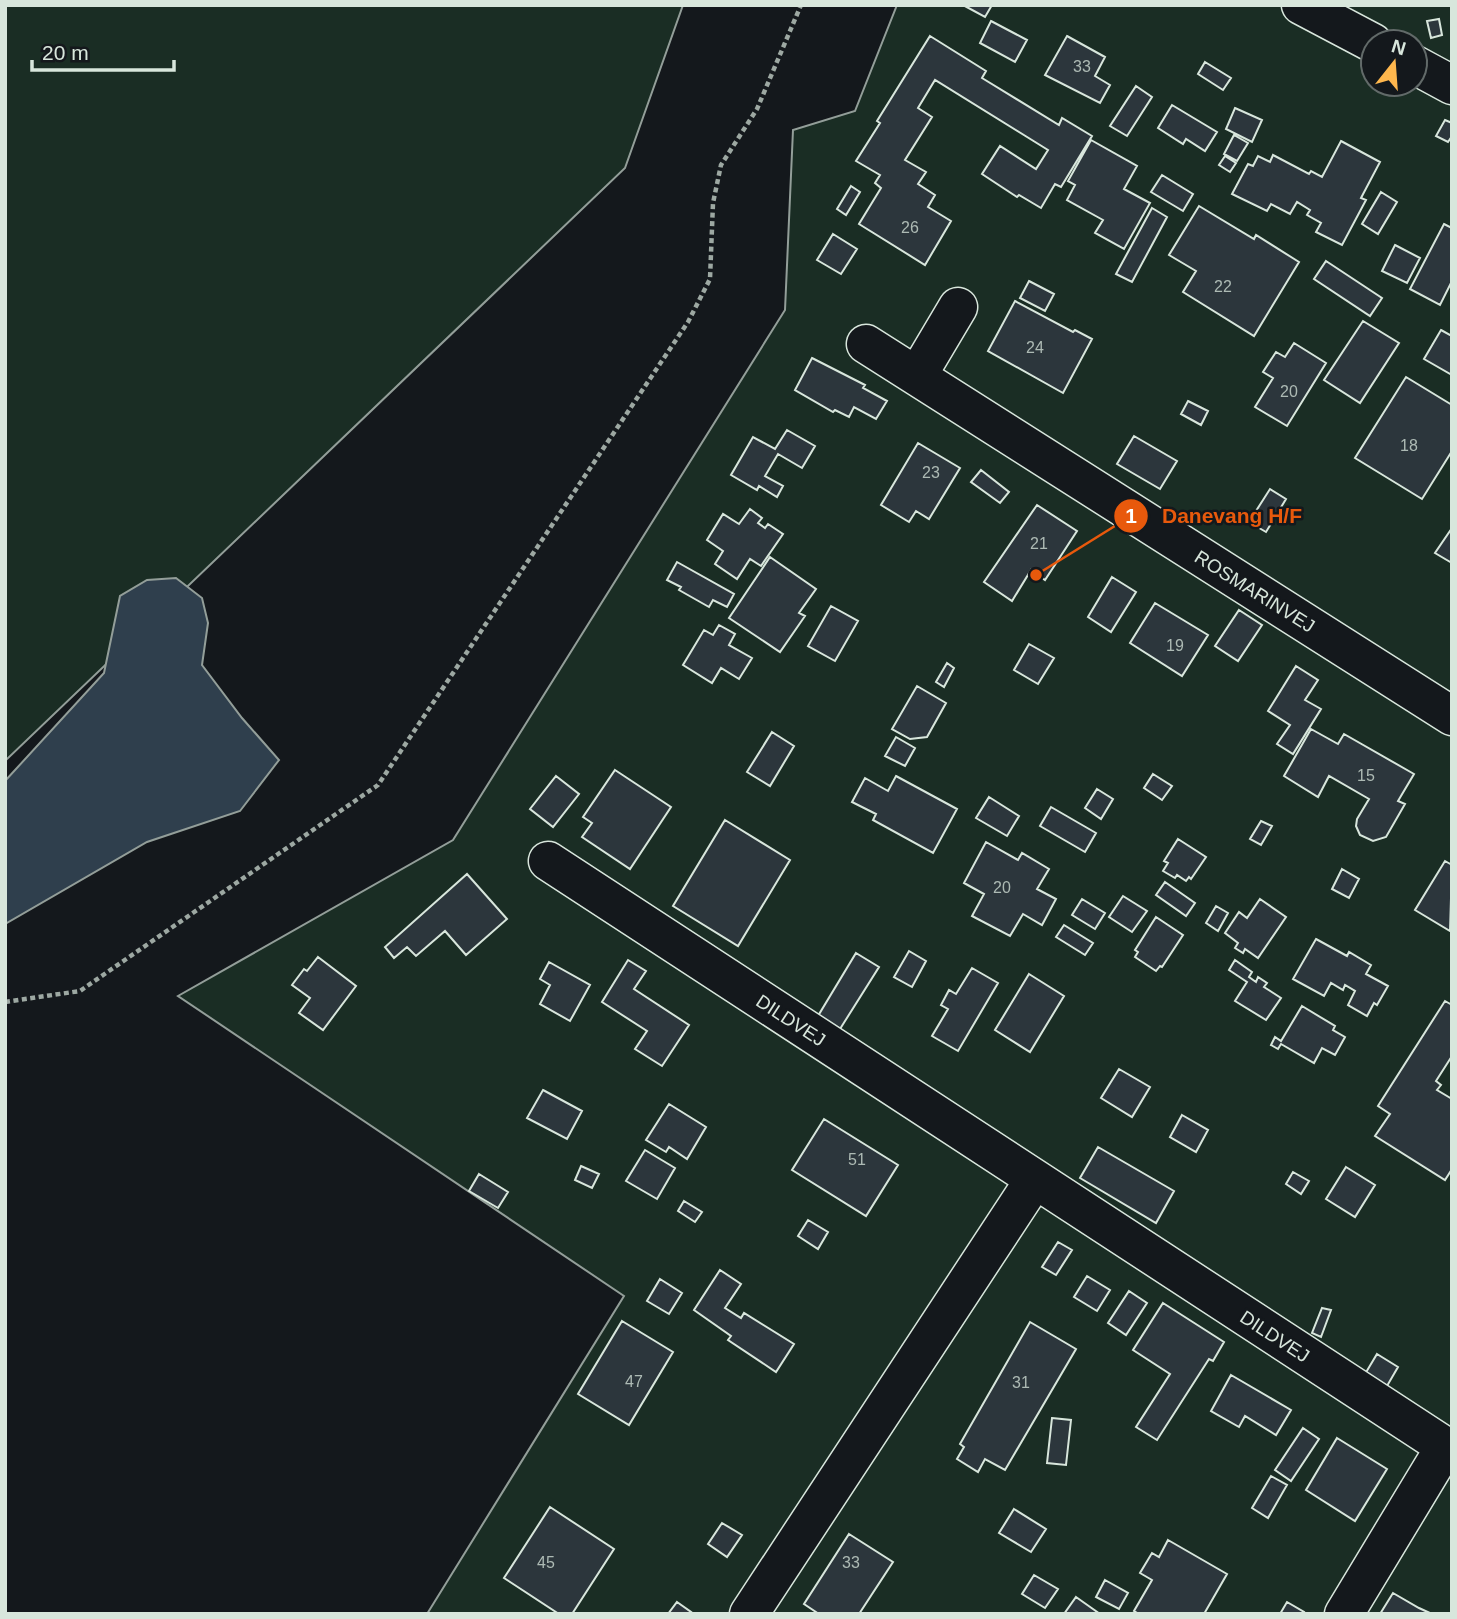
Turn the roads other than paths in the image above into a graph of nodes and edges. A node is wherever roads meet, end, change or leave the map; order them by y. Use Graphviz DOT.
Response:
graph roads {
  1 [pos="1301,5"];
  2 [pos="1359,36"];
  3 [pos="1429,73"];
  4 [pos="1452,85"];
  5 [pos="958,307"];
  6 [pos="866,344"];
  7 [pos="917,376"];
  8 [pos="1452,716"];
  9 [pos="548,861"];
  10 [pos="1035,1179"];
  11 [pos="1448,1449"];
  12 [pos="749,1614"];
  13 [pos="1344,1614"];
  1 -- 2 [label="street"];
  3 -- 4 [label="street"];
  5 -- 7 [label="street"];
  6 -- 7 [label="street, ROSMARINVEJ"];
  7 -- 8 [label="street, ROSMARINVEJ"];
  9 -- 10 [label="street, DILDVEJ"];
  10 -- 11 [label="street, DILDVEJ"];
  10 -- 12 [label="street"];
  11 -- 13 [label="street, DILDVEJ"];
}
